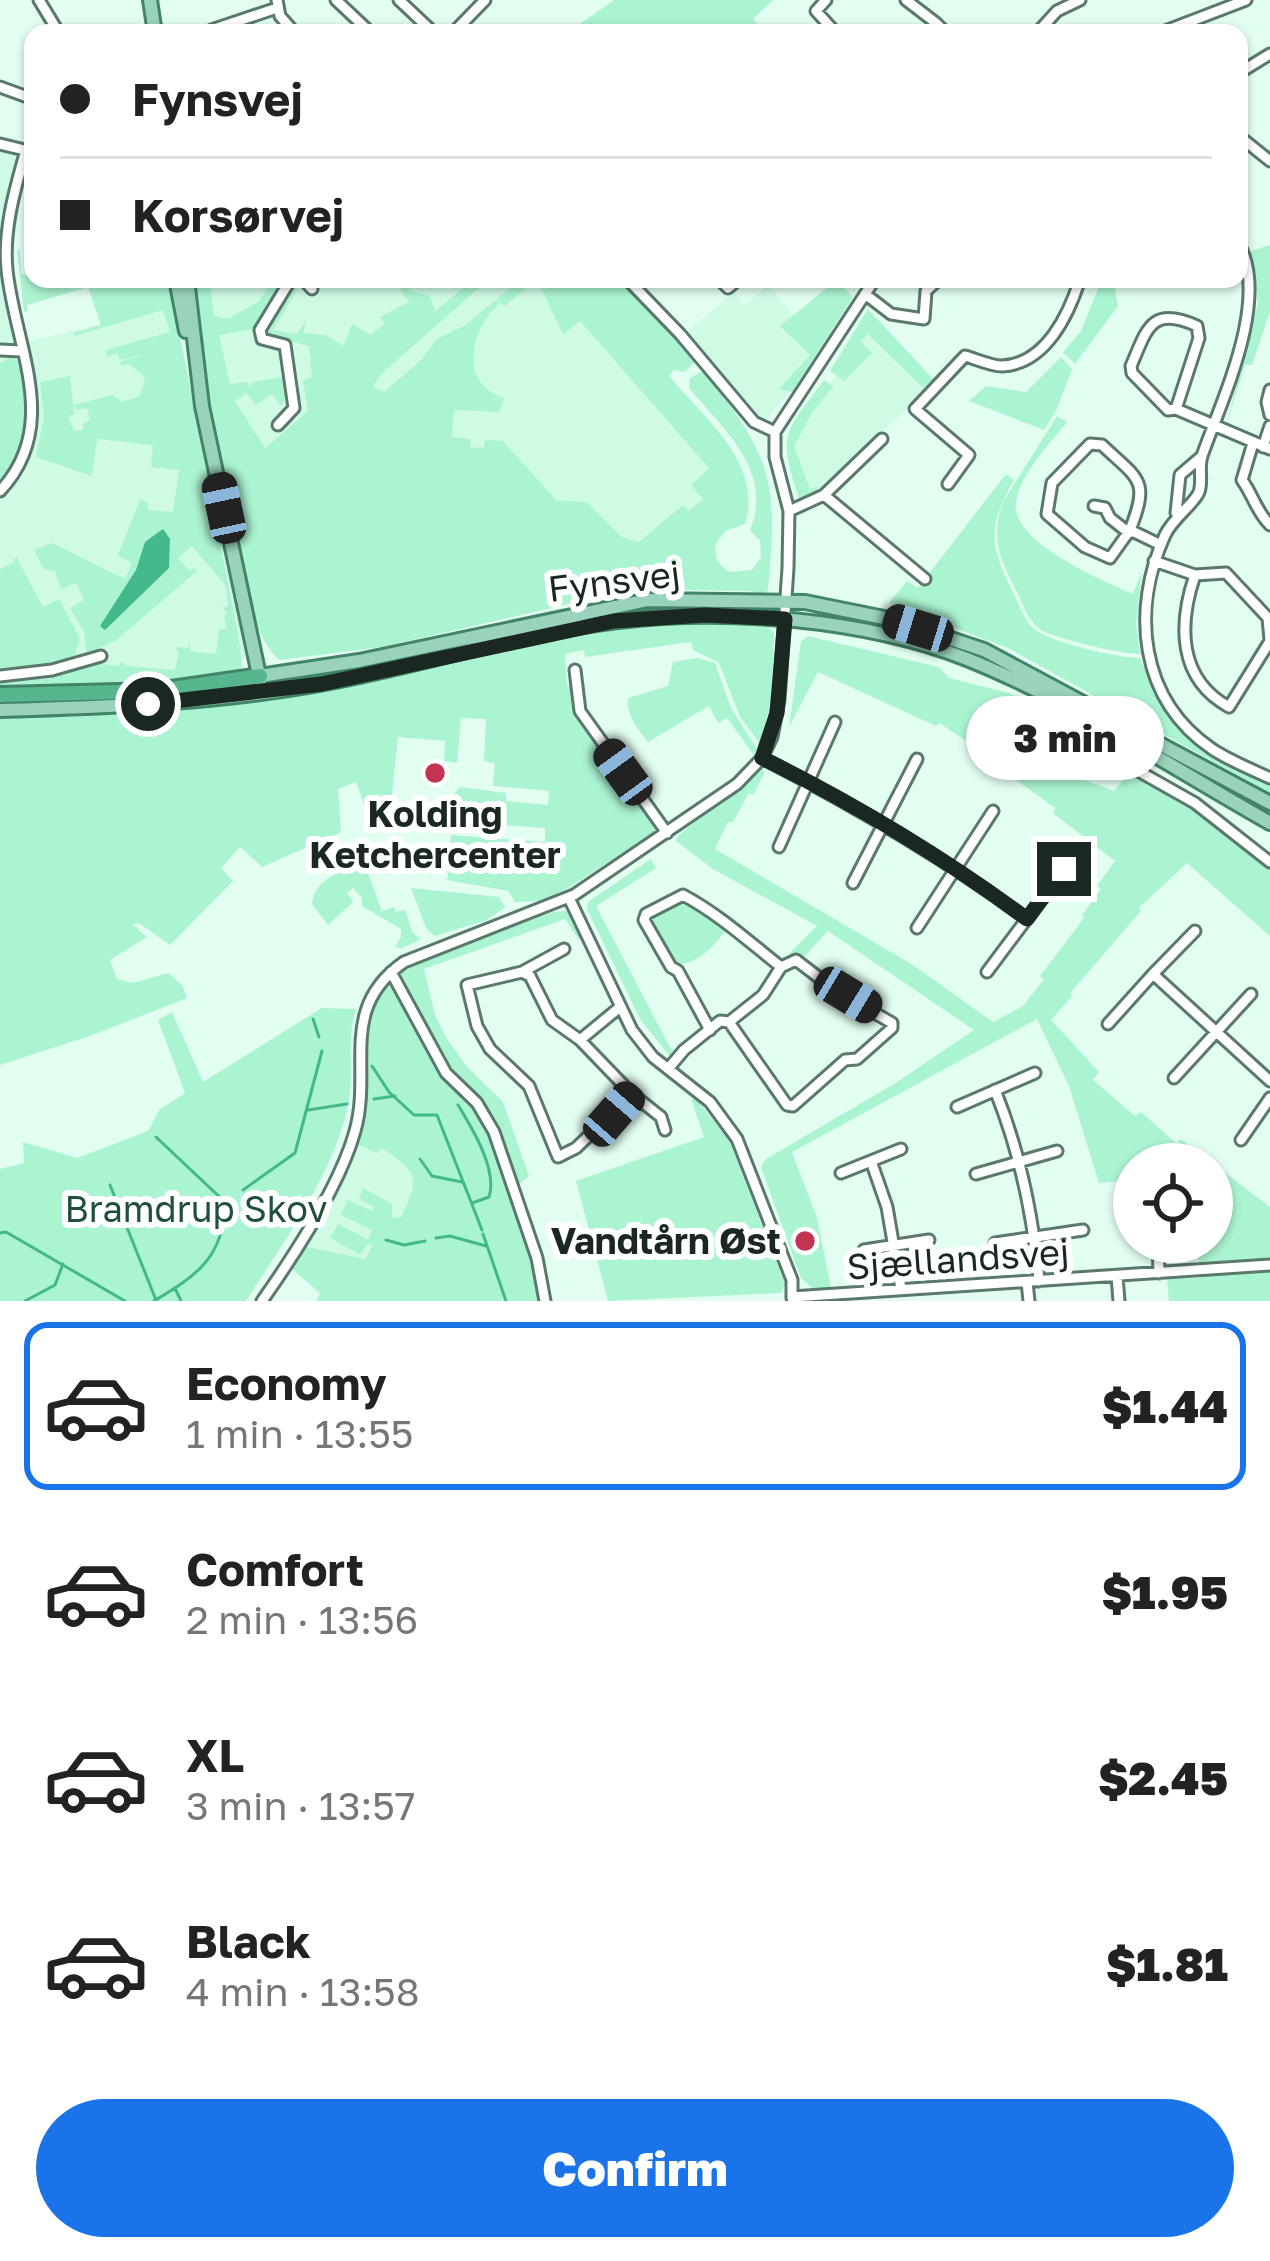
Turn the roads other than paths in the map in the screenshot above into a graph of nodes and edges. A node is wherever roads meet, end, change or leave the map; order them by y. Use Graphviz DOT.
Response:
graph roads {
  1 [pos="336,0"];
  2 [pos="399,0"];
  3 [pos="485,0"];
  4 [pos="826,0"];
  5 [pos="906,0"];
  6 [pos="1047,0"];
  7 [pos="1080,0"];
  8 [pos="1246,0"];
  9 [pos="277,4"];
  10 [pos="1058,11"];
  11 [pos="936,23"];
  12 [pos="226,24"];
  13 [pos="361,24"];
  14 [pos="424,24"];
  15 [pos="466,24"];
  16 [pos="825,24"];
  17 [pos="1046,24"];
  18 [pos="1183,24"];
  19 [pos="24,168"];
  20 [pos="1248,274"];
  21 [pos="178,288"];
  22 [pos="188,288"];
  23 [pos="286,288"];
  24 [pos="636,288"];
  25 [pos="870,288"];
  26 [pos="929,288"];
  27 [pos="1077,288"];
  28 [pos="866,294"];
  29 [pos="0,350"];
  30 [pos="21,351"];
  31 [pos="196,372"];
  32 [pos="1270,389"];
  33 [pos="1176,409"];
  34 [pos="1270,415"];
  35 [pos="278,425"];
  36 [pos="1215,426"];
  37 [pos="1270,426"];
  38 [pos="775,432"];
  39 [pos="882,439"];
  40 [pos="1262,446"];
  41 [pos="1202,458"];
  42 [pos="948,484"];
  43 [pos="0,491"];
  44 [pos="824,495"];
  45 [pos="1094,506"];
  46 [pos="789,511"];
  47 [pos="1176,515"];
  48 [pos="1270,525"];
  49 [pos="1130,532"];
  50 [pos="1161,545"];
  51 [pos="1154,561"];
  52 [pos="1195,575"];
  53 [pos="925,580"];
  54 [pos="786,601"];
  55 [pos="785,619"];
  56 [pos="1270,641"];
  57 [pos="101,656"];
  58 [pos="574,670"];
  59 [pos="0,676"];
  60 [pos="261,685"];
  61 [pos="0,695"];
  62 [pos="0,710"];
  63 [pos="836,722"];
  64 [pos="1102,751"];
  65 [pos="762,758"];
  66 [pos="917,759"];
  67 [pos="1270,778"];
  68 [pos="810,783"];
  69 [pos="1270,803"];
  70 [pos="993,811"];
  71 [pos="1270,823"];
  72 [pos="886,824"];
  73 [pos="667,833"];
  74 [pos="779,847"];
  75 [pos="1270,862"];
  76 [pos="957,868"];
  77 [pos="1064,869"];
  78 [pos="853,883"];
  79 [pos="568,898"];
  80 [pos="1027,919"];
  81 [pos="917,928"];
  82 [pos="1195,931"];
  83 [pos="563,949"];
  84 [pos="781,967"];
  85 [pos="391,972"];
  86 [pos="522,972"];
  87 [pos="987,972"];
  88 [pos="1153,974"];
  89 [pos="1251,994"];
  90 [pos="620,1007"];
  91 [pos="729,1022"];
  92 [pos="1108,1024"];
  93 [pos="710,1030"];
  94 [pos="1216,1034"];
  95 [pos="580,1040"];
  96 [pos="668,1070"];
  97 [pos="1035,1073"];
  98 [pos="1174,1078"];
  99 [pos="1270,1081"];
  100 [pos="995,1090"];
  101 [pos="632,1094"];
  102 [pos="1270,1098"];
  103 [pos="956,1107"];
  104 [pos="665,1130"];
  105 [pos="1241,1140"];
  106 [pos="901,1149"];
  107 [pos="1057,1151"];
  108 [pos="871,1161"];
  109 [pos="1019,1162"];
  110 [pos="841,1173"];
  111 [pos="976,1174"];
  112 [pos="1083,1230"];
  113 [pos="1035,1238"];
  114 [pos="929,1240"];
  115 [pos="994,1243"];
  116 [pos="895,1245"];
  117 [pos="864,1250"];
  118 [pos="1159,1263"];
  119 [pos="1270,1265"];
  120 [pos="1159,1273"];
  121 [pos="1118,1276"];
  122 [pos="1033,1281"];
  123 [pos="936,1288"];
  124 [pos="901,1289"];
  125 [pos="845,1297"];
  126 [pos="792,1299"];
  127 [pos="262,1301"];
  128 [pos="545,1301"];
  129 [pos="937,1301"];
  130 [pos="1029,1301"];
  131 [pos="1119,1301"];
  1 -- 13 [label="street"];
  2 -- 14 [label="street"];
  3 -- 15 [label="street"];
  4 -- 16 [label="street"];
  5 -- 11 [label="street"];
  6 -- 10 [label="street"];
  7 -- 10 [label="street"];
  8 -- 18 [label="street"];
  9 -- 12 [label="street"];
  10 -- 17 [label="street"];
  19 -- 30 [label="street"];
  20 -- 36 [label="street"];
  21 -- 31 [label="main road"];
  22 -- 31 [label="main road"];
  23 -- 35 [label="street"];
  24 -- 38 [label="street"];
  25 -- 28 [label="street"];
  26 -- 28 [label="street"];
  27 -- 42 [label="street"];
  28 -- 38 [label="street"];
  29 -- 30 [label="street"];
  30 -- 43 [label="street"];
  31 -- 60 [label="main road"];
  32 -- 34 [label="street"];
  33 -- 33 [label="street"];
  33 -- 36 [label="street"];
  36 -- 40 [label="street"];
  36 -- 41 [label="street"];
  37 -- 40 [label="street"];
  38 -- 46 [label="street"];
  39 -- 44 [label="street"];
  40 -- 48 [label="street"];
  41 -- 47 [label="street"];
  41 -- 47 [label="street"];
  44 -- 46 [label="street"];
  44 -- 53 [label="street"];
  45 -- 49 [label="street"];
  46 -- 54 [label="street"];
  47 -- 50 [label="street"];
  49 -- 49 [label="street"];
  49 -- 50 [label="street"];
  50 -- 51 [label="street"];
  51 -- 52 [label="street"];
  51 -- 67 [label="street"];
  52 -- 56 [label="street"];
  52 -- 56 [label="street"];
  54 -- 55 [label="street"];
  54 -- 60 [label="main road, Fynsvej"];
  54 -- 69 [label="main road, Fynsvej"];
  55 -- 60 [label="main road, Fynsvej"];
  55 -- 65 [label="street"];
  55 -- 71 [label="main road, Fynsvej"];
  57 -- 59 [label="street"];
  58 -- 73 [label="street"];
  60 -- 61 [label="highway, Fynsvej"];
  60 -- 62 [label="main road, Fynsvej"];
  63 -- 68 [label="street"];
  64 -- 75 [label="street"];
  65 -- 68 [label="street"];
  65 -- 73 [label="street"];
  66 -- 72 [label="street"];
  68 -- 72 [label="street"];
  68 -- 74 [label="street"];
  70 -- 76 [label="street"];
  72 -- 76 [label="street"];
  72 -- 78 [label="street"];
  73 -- 79 [label="street"];
  76 -- 80 [label="street"];
  76 -- 81 [label="street"];
  77 -- 80 [label="street"];
  79 -- 85 [label="street"];
  79 -- 90 [label="street"];
  80 -- 87 [label="street"];
  82 -- 88 [label="street"];
  83 -- 86 [label="street"];
  84 -- 91 [label="street"];
  84 -- 91 [label="street"];
  84 -- 93 [label="street"];
  85 -- 127 [label="street"];
  85 -- 128 [label="street"];
  86 -- 95 [label="street"];
  86 -- 101 [label="street"];
  88 -- 92 [label="street"];
  88 -- 94 [label="street"];
  89 -- 94 [label="street"];
  90 -- 95 [label="street"];
  90 -- 96 [label="street"];
  91 -- 93 [label="street"];
  93 -- 96 [label="street"];
  94 -- 98 [label="street"];
  94 -- 99 [label="street"];
  95 -- 101 [label="street"];
  96 -- 126 [label="street"];
  97 -- 100 [label="street"];
  100 -- 103 [label="street"];
  100 -- 109 [label="street"];
  101 -- 104 [label="street"];
  102 -- 105 [label="street"];
  106 -- 108 [label="street"];
  107 -- 109 [label="street"];
  108 -- 110 [label="street"];
  108 -- 116 [label="street"];
  109 -- 111 [label="street"];
  109 -- 113 [label="street"];
  112 -- 113 [label="street"];
  113 -- 115 [label="street"];
  113 -- 122 [label="street"];
  114 -- 116 [label="street"];
  116 -- 117 [label="street"];
  116 -- 124 [label="street"];
  118 -- 120 [label="street"];
  119 -- 120 [label="street, Sjællandsvej"];
  120 -- 121 [label="street, Sjællandsvej"];
  121 -- 122 [label="street, Sjællandsvej"];
  121 -- 131 [label="street"];
  122 -- 123 [label="street, Sjællandsvej"];
  122 -- 130 [label="street"];
  123 -- 124 [label="street, Sjællandsvej"];
  123 -- 129 [label="street"];
  124 -- 125 [label="street, Sjællandsvej"];
  125 -- 126 [label="street, Sjællandsvej"];
}
